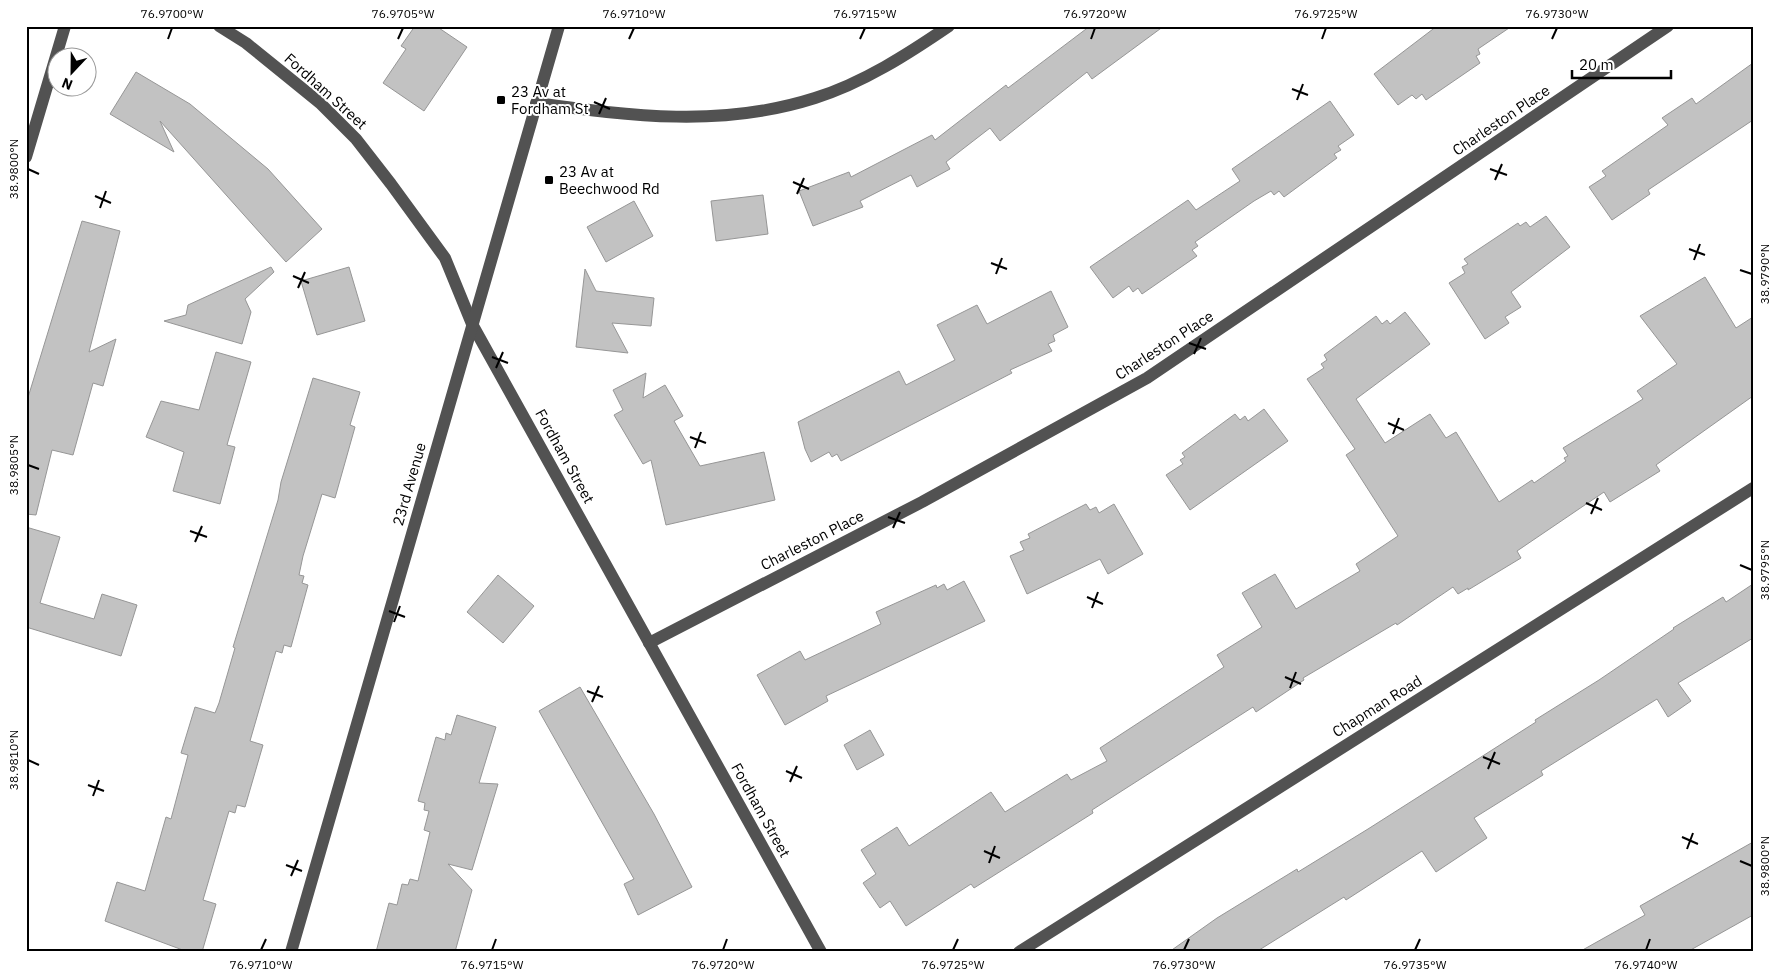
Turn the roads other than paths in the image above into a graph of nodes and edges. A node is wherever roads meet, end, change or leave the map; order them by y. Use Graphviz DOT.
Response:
graph roads {
  1 [pos="65,26"];
  2 [pos="219,26"];
  3 [pos="559,26"];
  4 [pos="949,26"];
  5 [pos="1668,26"];
  6 [pos="536,103"];
  7 [pos="26,157"];
  8 [pos="472,324"];
  9 [pos="1753,488"];
  10 [pos="649,643"];
  11 [pos="291,952"];
  12 [pos="821,952"];
  13 [pos="1019,952"];
  1 -- 7 [label="street"];
  2 -- 8 [label="street, Fordham Street"];
  3 -- 6 [label="street, 23rd Avenue"];
  4 -- 6 [label="street"];
  5 -- 10 [label="street, Charleston Place"];
  6 -- 8 [label="street, 23rd Avenue"];
  8 -- 10 [label="street, Fordham Street"];
  8 -- 11 [label="street, 23rd Avenue"];
  9 -- 13 [label="street, Chapman Road"];
  10 -- 12 [label="street, Fordham Street"];
}
